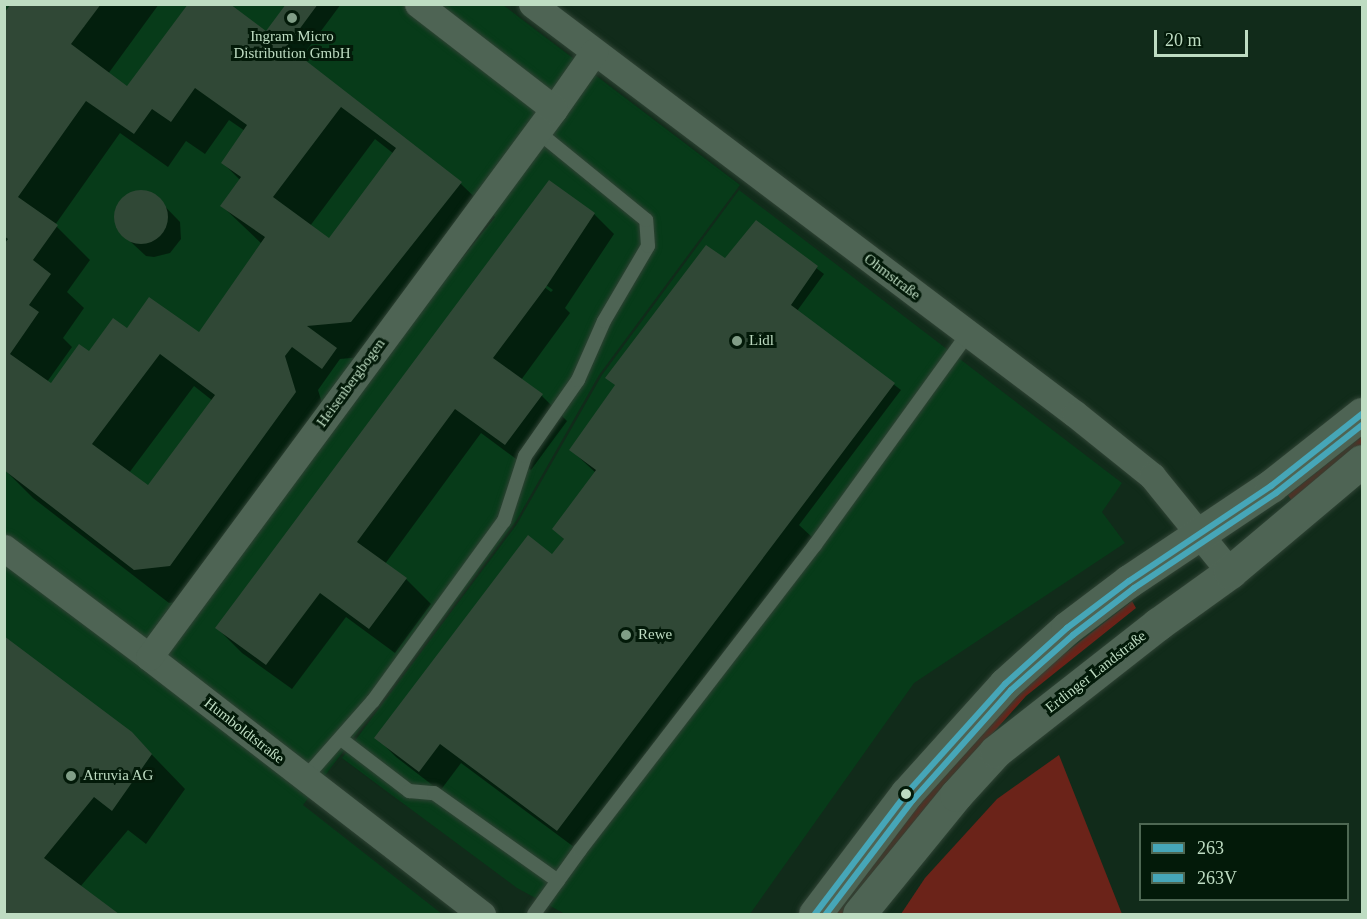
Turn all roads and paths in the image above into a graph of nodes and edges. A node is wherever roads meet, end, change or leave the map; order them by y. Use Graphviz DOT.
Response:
graph roads {
  1 [pos="418,4"];
  2 [pos="532,4"];
  3 [pos="594,52"];
  4 [pos="554,109"];
  5 [pos="537,131"];
  6 [pos="968,334"];
  7 [pos="1362,414"];
  8 [pos="1362,461"];
  9 [pos="1200,535"];
  10 [pos="4,548"];
  11 [pos="1230,572"];
  12 [pos="149,657"];
  13 [pos="341,739"];
  14 [pos="304,778"];
  15 [pos="558,881"];
  16 [pos="482,915"];
  17 [pos="534,915"];
  18 [pos="815,915"];
  19 [pos="859,915"];
  1 -- 4 [label="street"];
  2 -- 3 [label="street, Ohmstraße"];
  3 -- 4 [label="street, Heisenbergbogen"];
  3 -- 6 [label="street, Ohmstraße"];
  4 -- 5 [label="street, Heisenbergbogen"];
  5 -- 12 [label="street, Heisenbergbogen"];
  5 -- 13 [label="lane"];
  6 -- 9 [label="street, Ohmstraße"];
  6 -- 15 [label="lane"];
  7 -- 9 [label="street"];
  8 -- 11 [label="street, Erdinger Landstraße"];
  9 -- 11 [label="street, Ohmstraße"];
  9 -- 18 [label="street"];
  10 -- 12 [label="street, Humboldtstraße"];
  11 -- 19 [label="street, Erdinger Landstraße"];
  12 -- 14 [label="street, Humboldtstraße"];
  13 -- 14 [label="lane"];
  13 -- 15 [label="lane"];
  14 -- 16 [label="street, Humboldtstraße"];
  15 -- 17 [label="lane"];
}
